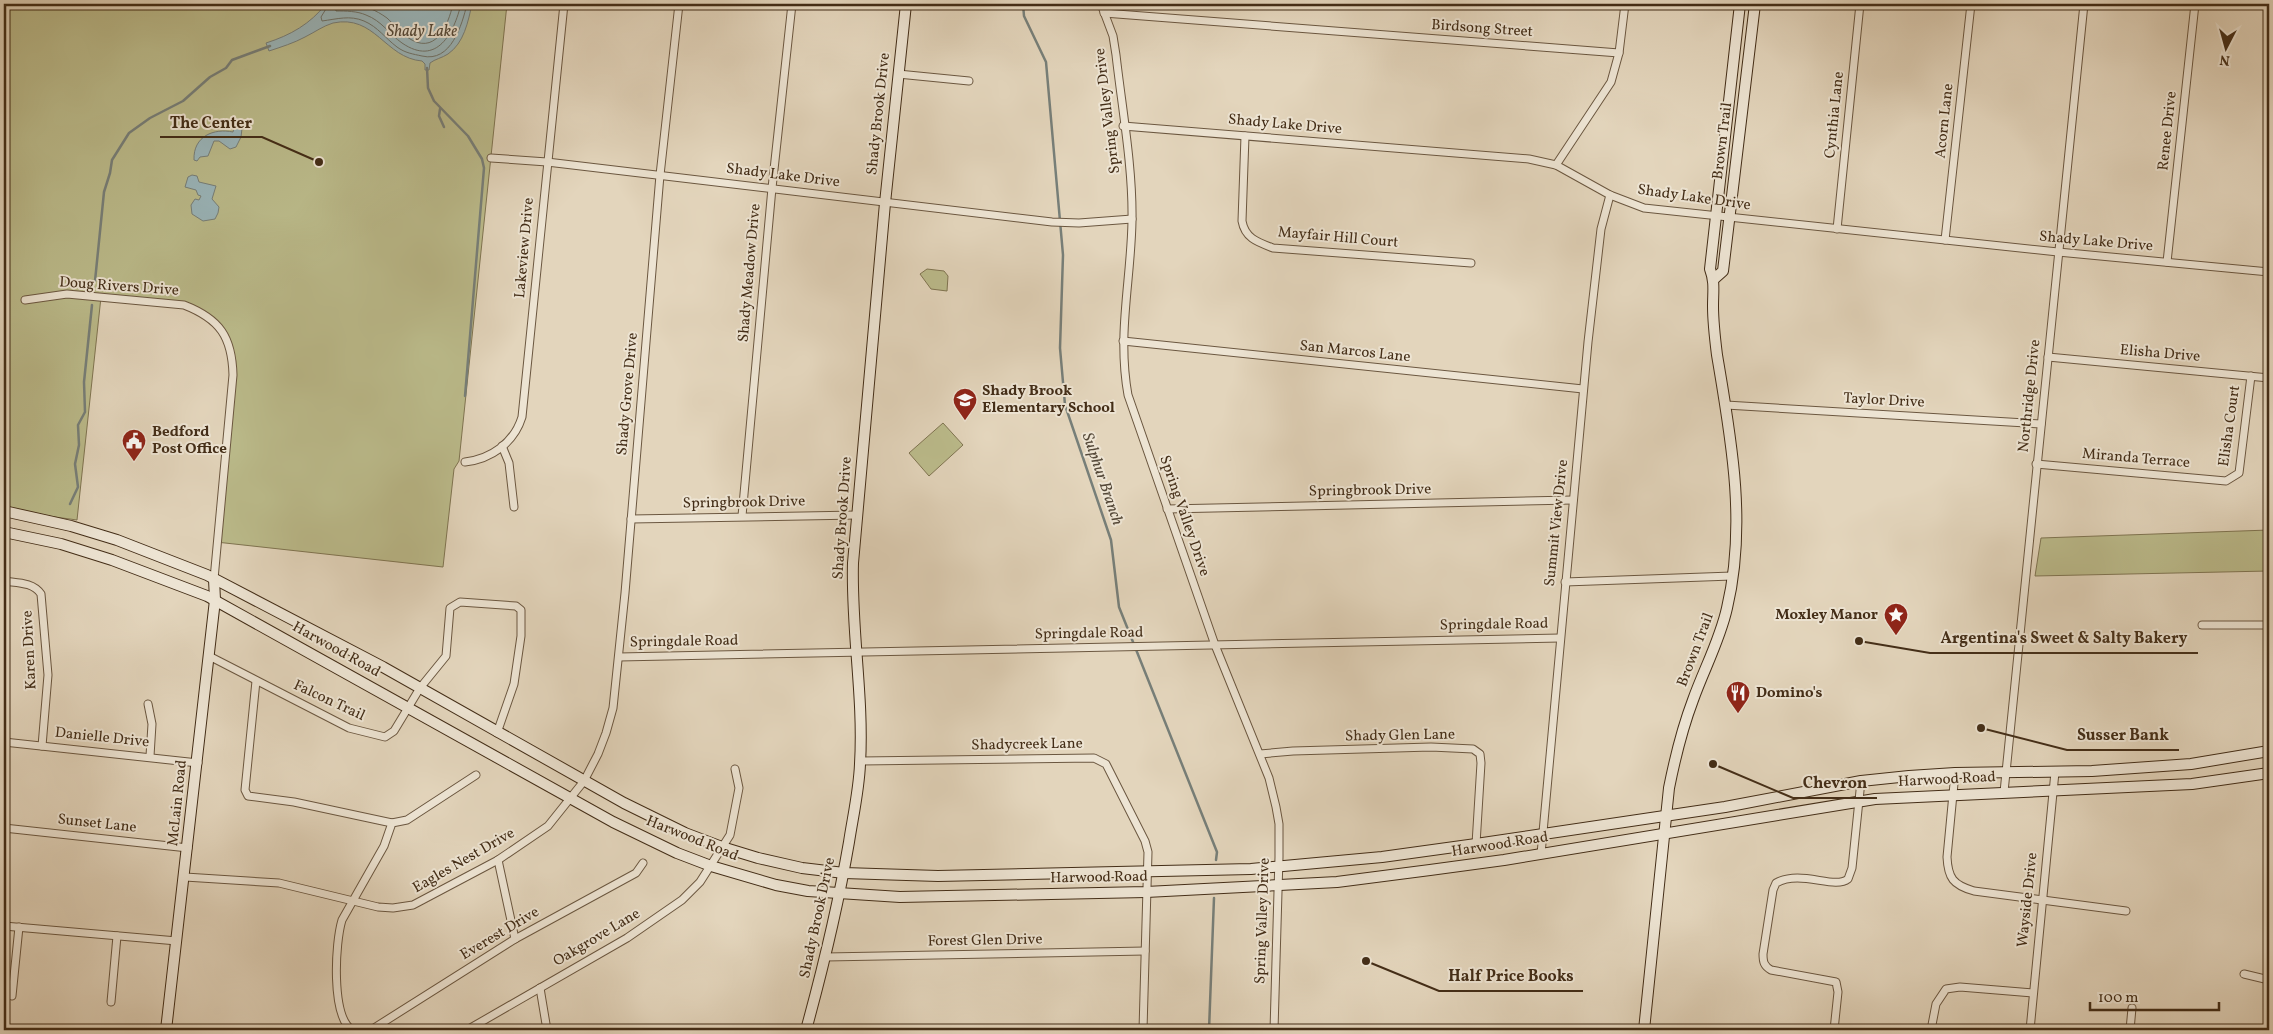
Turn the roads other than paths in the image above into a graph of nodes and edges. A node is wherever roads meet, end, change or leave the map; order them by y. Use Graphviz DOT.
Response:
graph roads {
  1 [pos="564,4"];
  2 [pos="679,4"];
  3 [pos="792,4"];
  4 [pos="906,4"];
  5 [pos="1101,4"];
  6 [pos="1626,4"];
  7 [pos="1740,4"];
  8 [pos="1755,4"];
  9 [pos="1860,4"];
  10 [pos="1971,4"];
  11 [pos="2084,4"];
  12 [pos="2196,4"];
  13 [pos="1104,13"];
  14 [pos="1618,53"];
  15 [pos="898,74"];
  16 [pos="970,81"];
  17 [pos="1124,126"];
  18 [pos="1245,136"];
  19 [pos="491,158"];
  20 [pos="547,162"];
  21 [pos="1556,165"];
  22 [pos="660,175"];
  23 [pos="772,188"];
  24 [pos="1610,195"];
  25 [pos="884,203"];
  26 [pos="1715,216"];
  27 [pos="1729,218"];
  28 [pos="1132,219"];
  29 [pos="1836,229"];
  30 [pos="1946,240"];
  31 [pos="2058,252"];
  32 [pos="2167,262"];
  33 [pos="1471,263"];
  34 [pos="2269,272"];
  35 [pos="1714,279"];
  36 [pos="25,300"];
  37 [pos="1123,340"];
  38 [pos="2048,357"];
  39 [pos="2250,376"];
  40 [pos="2269,378"];
  41 [pos="1583,390"];
  42 [pos="1726,405"];
  43 [pos="2040,424"];
  44 [pos="502,446"];
  45 [pos="465,462"];
  46 [pos="2036,464"];
  47 [pos="2233,478"];
  48 [pos="1573,500"];
  49 [pos="514,508"];
  50 [pos="1167,509"];
  51 [pos="4,511"];
  52 [pos="857,515"];
  53 [pos="742,516"];
  54 [pos="630,519"];
  55 [pos="4,532"];
  56 [pos="1732,576"];
  57 [pos="214,579"];
  58 [pos="4,581"];
  59 [pos="1565,582"];
  60 [pos="215,600"];
  61 [pos="2202,625"];
  62 [pos="2269,625"];
  63 [pos="1560,638"];
  64 [pos="1216,645"];
  65 [pos="857,651"];
  66 [pos="209,656"];
  67 [pos="618,657"];
  68 [pos="256,681"];
  69 [pos="420,688"];
  70 [pos="148,704"];
  71 [pos="408,707"];
  72 [pos="497,733"];
  73 [pos="4,742"];
  74 [pos="42,746"];
  75 [pos="2269,751"];
  76 [pos="1260,754"];
  77 [pos="150,756"];
  78 [pos="861,761"];
  79 [pos="198,763"];
  80 [pos="735,769"];
  81 [pos="2006,772"];
  82 [pos="2056,772"];
  83 [pos="1955,773"];
  84 [pos="2269,774"];
  85 [pos="476,776"];
  86 [pos="584,781"];
  87 [pos="1861,781"];
  88 [pos="2054,790"];
  89 [pos="2004,792"];
  90 [pos="1953,794"];
  91 [pos="569,797"];
  92 [pos="1859,801"];
  93 [pos="1666,815"];
  94 [pos="392,823"];
  95 [pos="4,828"];
  96 [pos="1543,833"];
  97 [pos="1664,833"];
  98 [pos="1476,844"];
  99 [pos="722,847"];
  100 [pos="188,848"];
  101 [pos="1541,854"];
  102 [pos="498,860"];
  103 [pos="643,863"];
  104 [pos="711,866"];
  105 [pos="1278,866"];
  106 [pos="1148,870"];
  107 [pos="844,873"];
  108 [pos="185,878"];
  109 [pos="1278,885"];
  110 [pos="1146,892"];
  111 [pos="840,895"];
  112 [pos="2042,900"];
  113 [pos="353,901"];
  114 [pos="2126,911"];
  115 [pos="4,926"];
  116 [pos="19,927"];
  117 [pos="118,936"];
  118 [pos="515,939"];
  119 [pos="177,941"];
  120 [pos="1145,951"];
  121 [pos="826,957"];
  122 [pos="2244,974"];
  123 [pos="2269,980"];
  124 [pos="540,988"];
  125 [pos="2032,993"];
  126 [pos="12,996"];
  127 [pos="110,1002"];
  128 [pos="2132,1008"];
  129 [pos="166,1030"];
  130 [pos="352,1030"];
  131 [pos="371,1030"];
  132 [pos="467,1030"];
  133 [pos="547,1030"];
  134 [pos="806,1030"];
  135 [pos="1143,1030"];
  136 [pos="1274,1030"];
  137 [pos="1644,1030"];
  138 [pos="1834,1030"];
  139 [pos="1931,1030"];
  140 [pos="2030,1030"];
  141 [pos="2130,1030"];
  1 -- 20 [label="street, Lakeview Drive"];
  2 -- 22 [label="street, Shady Grove Drive"];
  3 -- 23 [label="street, Shady Meadow Drive"];
  4 -- 15 [label="main road, Shady Brook Drive"];
  5 -- 13 [label="street, Spring Valley Drive"];
  6 -- 14 [label="street"];
  7 -- 26 [label="main road, Brown Trail"];
  8 -- 27 [label="main road, Brown Trail"];
  9 -- 29 [label="street, Cynthia Lane"];
  10 -- 30 [label="street, Acorn Lane"];
  11 -- 31 [label="street, Northridge Drive"];
  12 -- 32 [label="street, Renee Drive"];
  13 -- 14 [label="street, Birdsong Street"];
  13 -- 17 [label="street, Spring Valley Drive"];
  14 -- 21 [label="street"];
  15 -- 16 [label="street"];
  15 -- 25 [label="main road, Shady Brook Drive"];
  17 -- 18 [label="street, Shady Lake Drive"];
  17 -- 28 [label="street, Spring Valley Drive"];
  18 -- 21 [label="street, Shady Lake Drive"];
  18 -- 33 [label="street, Mayfair Hill Court"];
  19 -- 20 [label="street, Shady Lake Drive"];
  20 -- 22 [label="street, Shady Lake Drive"];
  20 -- 44 [label="street, Lakeview Drive"];
  21 -- 24 [label="street, Shady Lake Drive"];
  22 -- 23 [label="street, Shady Lake Drive"];
  22 -- 54 [label="street, Shady Grove Drive"];
  23 -- 25 [label="street, Shady Lake Drive"];
  23 -- 53 [label="street, Shady Meadow Drive"];
  24 -- 26 [label="street, Shady Lake Drive"];
  24 -- 41 [label="street, Summit View Drive"];
  25 -- 28 [label="street, Shady Lake Drive"];
  25 -- 52 [label="main road, Shady Brook Drive"];
  26 -- 27 [label="street, Shady Lake Drive"];
  26 -- 35 [label="main road, Brown Trail"];
  27 -- 29 [label="street, Shady Lake Drive"];
  27 -- 35 [label="main road, Brown Trail"];
  28 -- 37 [label="street, Spring Valley Drive"];
  29 -- 30 [label="street, Shady Lake Drive"];
  30 -- 31 [label="street, Shady Lake Drive"];
  31 -- 32 [label="street, Shady Lake Drive"];
  31 -- 38 [label="street, Northridge Drive"];
  32 -- 34 [label="street, Shady Lake Drive"];
  35 -- 42 [label="main road, Brown Trail"];
  36 -- 57 [label="street, Doug Rivers Drive"];
  37 -- 41 [label="street, San Marcos Lane"];
  37 -- 50 [label="street, Spring Valley Drive"];
  38 -- 39 [label="street, Elisha Drive"];
  38 -- 43 [label="street, Northridge Drive"];
  39 -- 40 [label="street, Elisha Drive"];
  39 -- 47 [label="street, Elisha Court"];
  41 -- 48 [label="street, Summit View Drive"];
  42 -- 43 [label="street, Taylor Drive"];
  42 -- 56 [label="main road, Brown Trail"];
  43 -- 46 [label="street, Northridge Drive"];
  44 -- 45 [label="street, Lakeview Drive"];
  44 -- 49 [label="street"];
  46 -- 47 [label="street, Miranda Terrace"];
  46 -- 81 [label="street, Northridge Drive"];
  48 -- 50 [label="street, Springbrook Drive"];
  48 -- 59 [label="street, Summit View Drive"];
  50 -- 64 [label="street, Spring Valley Drive"];
  51 -- 57 [label="main road, Harwood Road"];
  52 -- 53 [label="street, Springbrook Drive"];
  52 -- 65 [label="main road, Shady Brook Drive"];
  53 -- 54 [label="street, Springbrook Drive"];
  54 -- 67 [label="street, Shady Grove Drive"];
  55 -- 60 [label="main road, Harwood Road"];
  56 -- 59 [label="street"];
  56 -- 93 [label="main road, Brown Trail"];
  57 -- 60 [label="main road, McLain Road"];
  57 -- 69 [label="main road, Harwood Road"];
  58 -- 74 [label="street, Karen Drive"];
  59 -- 63 [label="street, Summit View Drive"];
  60 -- 66 [label="main road, McLain Road"];
  60 -- 71 [label="main road, Harwood Road"];
  61 -- 62 [label="street"];
  63 -- 64 [label="street, Springdale Road"];
  63 -- 96 [label="street, Summit View Drive"];
  64 -- 65 [label="street, Springdale Road"];
  64 -- 76 [label="street, Spring Valley Drive"];
  65 -- 67 [label="street, Springdale Road"];
  65 -- 78 [label="main road, Shady Brook Drive"];
  66 -- 68 [label="street, Falcon Trail"];
  66 -- 79 [label="main road, McLain Road"];
  67 -- 86 [label="street, Shady Grove Drive"];
  68 -- 71 [label="street, Falcon Trail"];
  68 -- 94 [label="street"];
  69 -- 71 [label="street, Falcon Trail"];
  69 -- 72 [label="main road, Harwood Road"];
  69 -- 72 [label="street, Falcon Trail"];
  70 -- 77 [label="street"];
  71 -- 91 [label="main road, Harwood Road"];
  72 -- 86 [label="main road, Harwood Road"];
  73 -- 74 [label="street, Danielle Drive"];
  74 -- 77 [label="street, Danielle Drive"];
  75 -- 82 [label="main road, Harwood Road"];
  76 -- 98 [label="street, Shady Glen Lane"];
  76 -- 105 [label="street, Spring Valley Drive"];
  77 -- 79 [label="street, Danielle Drive"];
  78 -- 106 [label="street, Shadycreek Lane"];
  78 -- 107 [label="main road, Shady Brook Drive"];
  79 -- 100 [label="main road, McLain Road"];
  80 -- 99 [label="street, Oakgrove Lane"];
  81 -- 82 [label="main road, Harwood Road"];
  81 -- 83 [label="main road, Harwood Road"];
  81 -- 89 [label="street, Northridge Drive"];
  82 -- 88 [label="street, Wayside Drive"];
  83 -- 87 [label="main road, Harwood Road"];
  83 -- 90 [label="street"];
  84 -- 88 [label="main road, Harwood Road"];
  85 -- 94 [label="street"];
  86 -- 91 [label="street, Eagles Nest Drive"];
  86 -- 99 [label="main road, Harwood Road"];
  87 -- 92 [label="street"];
  87 -- 93 [label="main road, Harwood Road"];
  88 -- 89 [label="main road, Harwood Road"];
  88 -- 112 [label="street, Wayside Drive"];
  89 -- 90 [label="main road, Harwood Road"];
  90 -- 92 [label="main road, Harwood Road"];
  90 -- 112 [label="street"];
  91 -- 102 [label="street, Eagles Nest Drive"];
  91 -- 104 [label="main road, Harwood Road"];
  92 -- 97 [label="main road, Harwood Road"];
  92 -- 138 [label="street"];
  93 -- 96 [label="main road, Harwood Road"];
  93 -- 97 [label="main road, Brown Trail"];
  94 -- 113 [label="street"];
  95 -- 100 [label="street, Sunset Lane"];
  96 -- 98 [label="main road, Harwood Road"];
  96 -- 101 [label="street, Summit View Drive"];
  97 -- 101 [label="main road, Harwood Road"];
  97 -- 137 [label="main road, Brown Trail"];
  98 -- 105 [label="main road, Harwood Road"];
  99 -- 104 [label="street, Oakgrove Lane"];
  99 -- 107 [label="main road, Harwood Road"];
  100 -- 108 [label="main road, McLain Road"];
  101 -- 109 [label="main road, Harwood Road"];
  102 -- 113 [label="street, Eagles Nest Drive"];
  102 -- 118 [label="street"];
  103 -- 118 [label="street, Everest Drive"];
  104 -- 111 [label="main road, Harwood Road"];
  104 -- 124 [label="street, Oakgrove Lane"];
  105 -- 106 [label="main road, Harwood Road"];
  105 -- 109 [label="street, Spring Valley Drive"];
  106 -- 107 [label="main road, Harwood Road"];
  106 -- 110 [label="street"];
  107 -- 111 [label="main road, Shady Brook Drive"];
  108 -- 113 [label="street, Eagles Nest Drive"];
  108 -- 119 [label="main road, McLain Road"];
  109 -- 110 [label="main road, Harwood Road"];
  109 -- 136 [label="street, Spring Valley Drive"];
  110 -- 111 [label="main road, Harwood Road"];
  110 -- 120 [label="street"];
  111 -- 121 [label="main road, Shady Brook Drive"];
  112 -- 114 [label="street"];
  112 -- 125 [label="street, Wayside Drive"];
  113 -- 130 [label="street"];
  115 -- 116 [label="street"];
  116 -- 117 [label="street"];
  116 -- 126 [label="street"];
  117 -- 119 [label="street"];
  117 -- 127 [label="street"];
  118 -- 131 [label="street, Everest Drive"];
  119 -- 129 [label="main road, McLain Road"];
  120 -- 121 [label="street, Forest Glen Drive"];
  120 -- 135 [label="street"];
  121 -- 134 [label="main road, Shady Brook Drive"];
  122 -- 123 [label="street"];
  124 -- 132 [label="street, Oakgrove Lane"];
  124 -- 133 [label="street"];
  125 -- 139 [label="street"];
  125 -- 140 [label="street, Wayside Drive"];
  128 -- 141 [label="street"];
}
